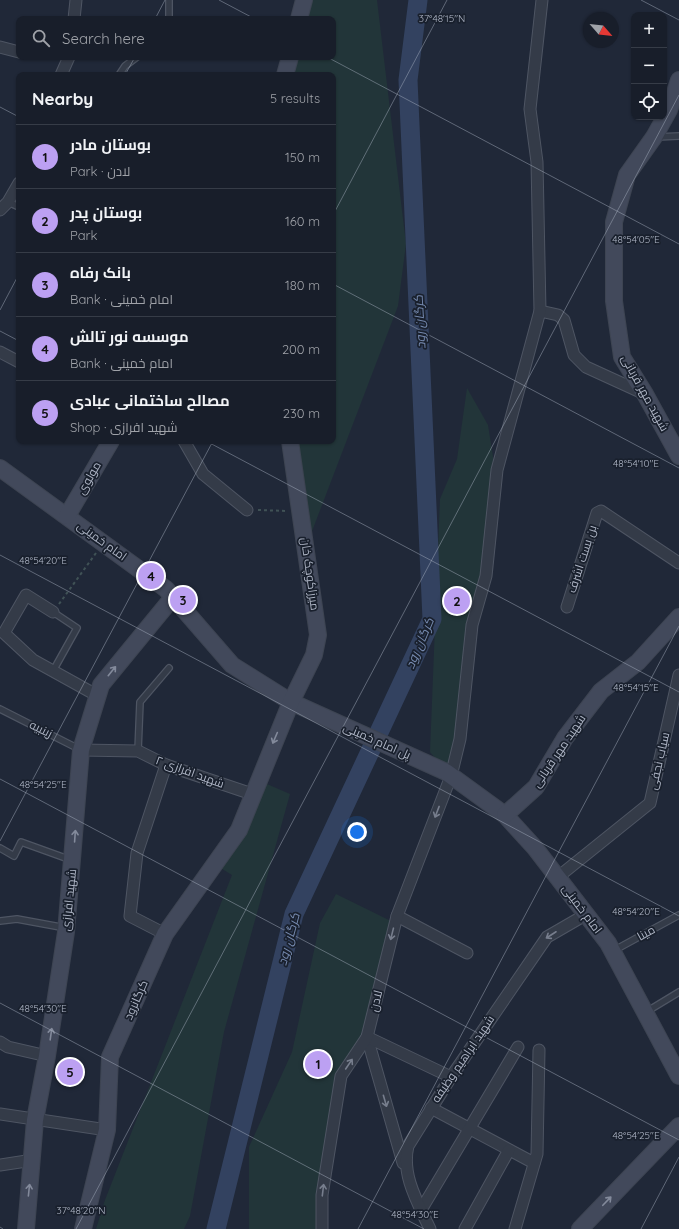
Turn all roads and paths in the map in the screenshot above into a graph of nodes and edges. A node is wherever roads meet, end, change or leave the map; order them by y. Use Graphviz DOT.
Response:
graph roads {
  1 [pos="76,0"];
  2 [pos="169,0"];
  3 [pos="304,0"];
  4 [pos="542,0"];
  5 [pos="74,16"];
  6 [pos="169,16"];
  7 [pos="300,16"];
  8 [pos="0,47"];
  9 [pos="16,51"];
  10 [pos="68,60"];
  11 [pos="133,60"];
  12 [pos="289,60"];
  13 [pos="62,72"];
  14 [pos="120,72"];
  15 [pos="286,72"];
  16 [pos="679,80"];
  17 [pos="679,136"];
  18 [pos="654,137"];
  19 [pos="16,188"];
  20 [pos="8,202"];
  21 [pos="16,206"];
  22 [pos="0,210"];
  23 [pos="540,311"];
  24 [pos="0,352"];
  25 [pos="16,360"];
  26 [pos="645,394"];
  27 [pos="109,444"];
  28 [pos="186,444"];
  29 [pos="290,444"];
  30 [pos="679,456"];
  31 [pos="0,468"];
  32 [pos="247,510"];
  33 [pos="300,511"];
  34 [pos="67,516"];
  35 [pos="104,542"];
  36 [pos="679,563"];
  37 [pos="174,596"];
  38 [pos="567,607"];
  39 [pos="53,612"];
  40 [pos="679,617"];
  41 [pos="169,668"];
  42 [pos="53,672"];
  43 [pos="679,675"];
  44 [pos="98,696"];
  45 [pos="291,702"];
  46 [pos="0,709"];
  47 [pos="307,710"];
  48 [pos="81,750"];
  49 [pos="138,750"];
  50 [pos="166,765"];
  51 [pos="448,774"];
  52 [pos="252,794"];
  53 [pos="505,816"];
  54 [pos="0,848"];
  55 [pos="73,861"];
  56 [pos="558,877"];
  57 [pos="585,915"];
  58 [pos="679,915"];
  59 [pos="397,916"];
  60 [pos="0,921"];
  61 [pos="66,928"];
  62 [pos="165,934"];
  63 [pos="467,952"];
  64 [pos="613,952"];
  65 [pos="679,992"];
  66 [pos="644,1013"];
  67 [pos="367,1037"];
  68 [pos="0,1042"];
  69 [pos="518,1047"];
  70 [pos="540,1050"];
  71 [pos="47,1056"];
  72 [pos="679,1076"];
  73 [pos="451,1077"];
  74 [pos="431,1108"];
  75 [pos="0,1114"];
  76 [pos="35,1120"];
  77 [pos="679,1126"];
  78 [pos="470,1128"];
  79 [pos="107,1130"];
  80 [pos="509,1150"];
  81 [pos="33,1160"];
  82 [pos="534,1163"];
  83 [pos="0,1166"];
  84 [pos="408,1181"];
  85 [pos="421,1210"];
  86 [pos="26,1229"];
  87 [pos="83,1229"];
  88 [pos="322,1229"];
  89 [pos="430,1229"];
  90 [pos="465,1229"];
  91 [pos="515,1229"];
  92 [pos="581,1229"];
  1 -- 5 [label="street"];
  2 -- 6 [label="lane"];
  3 -- 7 [label="street"];
  4 -- 23 [label="street, لادن"];
  8 -- 9 [label="street"];
  10 -- 13 [label="street"];
  11 -- 14 [label="lane"];
  12 -- 15 [label="street"];
  16 -- 18 [label="street, شهید مهر قربانی"];
  17 -- 18 [label="lane"];
  18 -- 26 [label="street, شهید مهر قربانی"];
  19 -- 20 [label="street"];
  20 -- 21 [label="lane"];
  20 -- 22 [label="street"];
  23 -- 26 [label="street"];
  23 -- 51 [label="street, لادن"];
  24 -- 25 [label="street"];
  26 -- 30 [label="street, شهید مهر قربانی"];
  27 -- 34 [label="street, مولوی"];
  28 -- 32 [label="street"];
  29 -- 33 [label="street, میرزاکوچک خان"];
  31 -- 34 [label="street, امام خمینی"];
  32 -- 33 [label="path"];
  33 -- 45 [label="street, میرزاکوچک خان"];
  34 -- 35 [label="street, امام خمینی"];
  35 -- 37 [label="street, امام خمینی"];
  35 -- 39 [label="path"];
  36 -- 38 [label="street, بن بست اشرف"];
  44 -- 37 [label="street, شهید افرازی, one-way"];
  37 -- 45 [label="street, امام خمینی"];
  39 -- 42 [label="lane"];
  39 -- 42 [label="street"];
  40 -- 53 [label="street, شهید مهر قربانی"];
  41 -- 49 [label="lane"];
  42 -- 44 [label="street"];
  43 -- 56 [label="street, سیاب نجفی"];
  44 -- 48 [label="street, شهید افرازی"];
  45 -- 47 [label="street, امام خمینی"];
  45 -- 52 [label="street, میرزاکوچک خان, one-way"];
  46 -- 48 [label="lane, زینبیه"];
  47 -- 51 [label="street, پل امام خمینی"];
  48 -- 49 [label="street, شهید افرازی ۲"];
  55 -- 48 [label="street, شهید افرازی, one-way"];
  49 -- 50 [label="street, شهید افرازی ۲"];
  50 -- 52 [label="street, شهید افرازی ۲"];
  50 -- 62 [label="street"];
  51 -- 53 [label="street, امام خمینی"];
  51 -- 59 [label="street, لادن, one-way"];
  52 -- 62 [label="street, کرگانرود"];
  53 -- 56 [label="street, امام خمینی"];
  54 -- 55 [label="lane"];
  55 -- 61 [label="street, شهید افرازی"];
  56 -- 57 [label="street, امام خمینی"];
  57 -- 64 [label="street, امام خمینی"];
  57 -- 73 [label="street, شهید ابراهیم وظیفه, one-way"];
  58 -- 64 [label="lane, مینا"];
  59 -- 63 [label="street"];
  59 -- 67 [label="street, لادن, one-way"];
  60 -- 61 [label="lane"];
  71 -- 61 [label="street, شهید افرازی, one-way"];
  62 -- 79 [label="street, کرگانرود"];
  64 -- 66 [label="street, امام خمینی"];
  65 -- 66 [label="lane"];
  66 -- 72 [label="street, امام خمینی"];
  67 -- 73 [label="street"];
  67 -- 84 [label="street, one-way"];
  88 -- 67 [label="street, لادن, one-way"];
  68 -- 71 [label="street"];
  69 -- 78 [label="street"];
  70 -- 82 [label="street"];
  71 -- 76 [label="street, شهید افرازی"];
  73 -- 74 [label="street, شهید ابراهیم وظیفه"];
  74 -- 78 [label="street"];
  74 -- 84 [label="street, شهید ابراهیم وظیفه"];
  75 -- 76 [label="street"];
  76 -- 79 [label="street"];
  76 -- 81 [label="street, شهید افرازی"];
  92 -- 77 [label="street, one-way"];
  78 -- 80 [label="street"];
  78 -- 85 [label="street"];
  79 -- 87 [label="street, کرگانرود"];
  80 -- 82 [label="street"];
  80 -- 90 [label="street"];
  81 -- 83 [label="street"];
  86 -- 81 [label="street, شهید افرازی, one-way"];
  82 -- 91 [label="street"];
  84 -- 85 [label="street, شهید ابراهیم وظیفه"];
  85 -- 89 [label="street, شهید ابراهیم وظیفه"];
}
